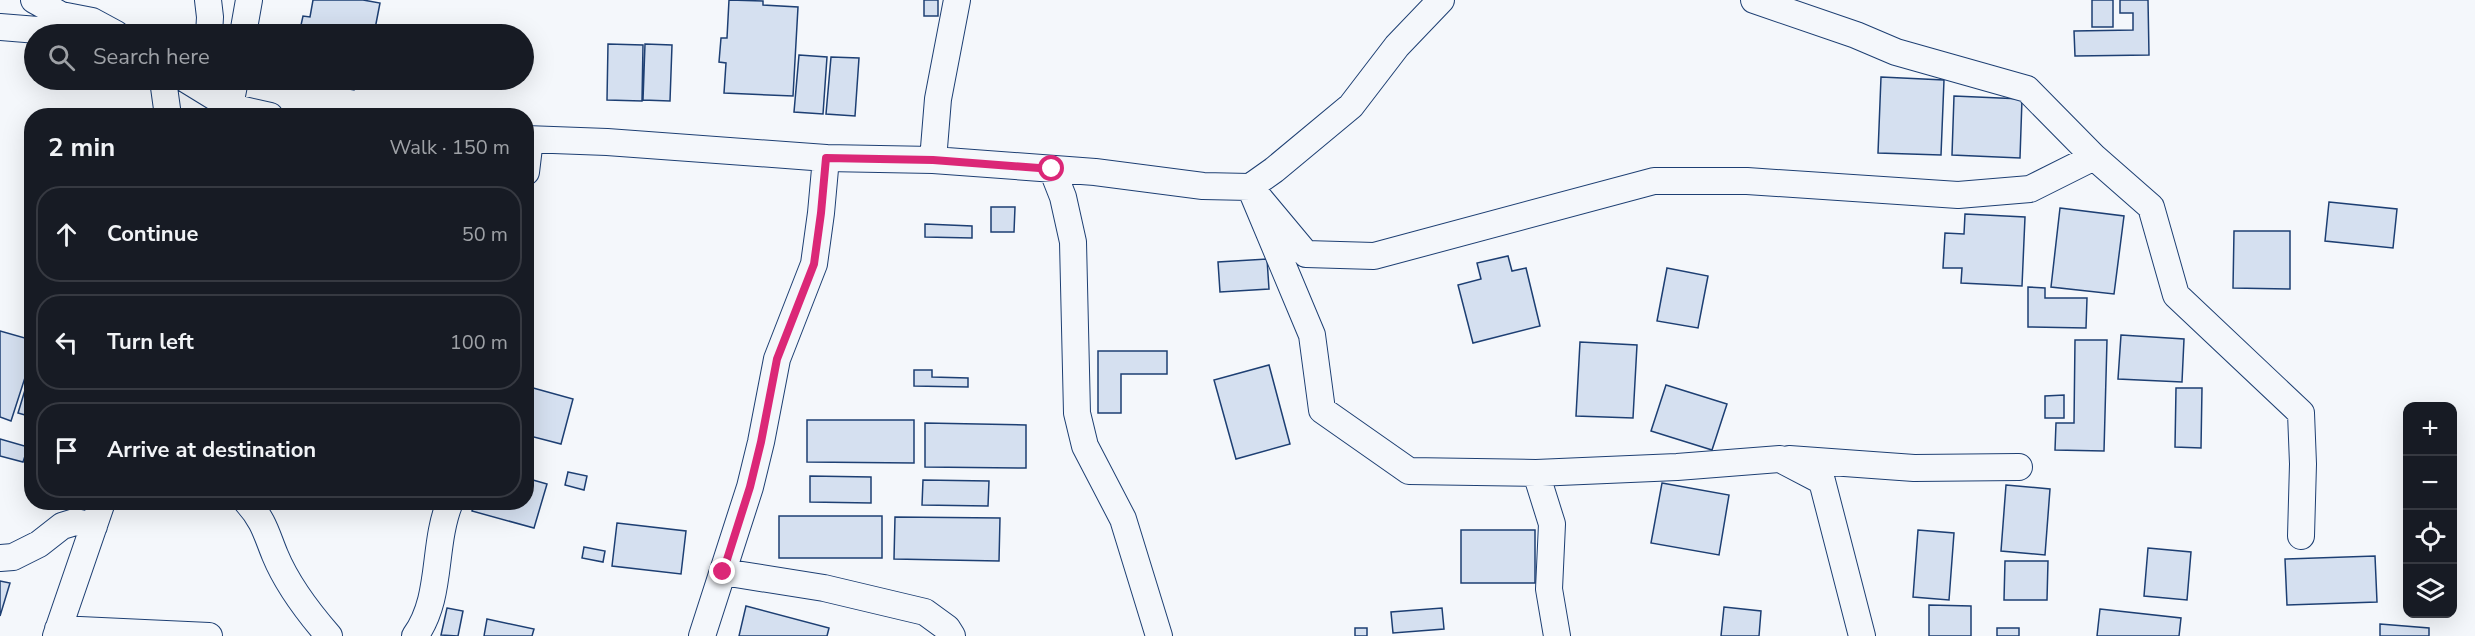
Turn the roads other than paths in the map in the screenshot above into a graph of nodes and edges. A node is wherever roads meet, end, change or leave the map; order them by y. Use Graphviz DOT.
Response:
graph roads {
  1 [pos="34,0"];
  2 [pos="208,0"];
  3 [pos="249,0"];
  4 [pos="957,0"];
  5 [pos="1441,0"];
  6 [pos="1754,0"];
  7 [pos="98,24"];
  8 [pos="210,24"];
  9 [pos="245,24"];
  10 [pos="0,27"];
  11 [pos="24,29"];
  12 [pos="166,90"];
  13 [pos="206,90"];
  14 [pos="233,90"];
  15 [pos="168,108"];
  16 [pos="226,108"];
  17 [pos="230,108"];
  18 [pos="534,139"];
  19 [pos="2094,157"];
  20 [pos="826,158"];
  21 [pos="933,160"];
  22 [pos="1052,169"];
  23 [pos="1250,187"];
  24 [pos="1780,459"];
  25 [pos="2019,466"];
  26 [pos="1536,473"];
  27 [pos="254,510"];
  28 [pos="447,510"];
  29 [pos="98,514"];
  30 [pos="2301,536"];
  31 [pos="0,558"];
  32 [pos="723,572"];
  33 [pos="57,632"];
  34 [pos="209,636"];
  35 [pos="328,636"];
  36 [pos="415,636"];
  37 [pos="702,636"];
  38 [pos="952,636"];
  39 [pos="1159,636"];
  40 [pos="1557,636"];
  41 [pos="1863,636"];
  1 -- 7 [label="street"];
  2 -- 8 [label="street"];
  3 -- 9 [label="street"];
  4 -- 21 [label="street"];
  5 -- 23 [label="street"];
  6 -- 19 [label="street"];
  10 -- 11 [label="street"];
  12 -- 15 [label="street"];
  13 -- 16 [label="street"];
  14 -- 17 [label="street"];
  18 -- 20 [label="street"];
  19 -- 23 [label="street"];
  19 -- 30 [label="street"];
  20 -- 21 [label="street"];
  20 -- 32 [label="street"];
  21 -- 22 [label="street"];
  22 -- 23 [label="street"];
  22 -- 39 [label="street"];
  23 -- 26 [label="street"];
  24 -- 25 [label="street"];
  24 -- 26 [label="street"];
  24 -- 41 [label="street"];
  26 -- 40 [label="street"];
  27 -- 35 [label="street"];
  28 -- 36 [label="street"];
  29 -- 31 [label="street"];
  29 -- 33 [label="street"];
  32 -- 37 [label="street"];
  32 -- 38 [label="street"];
  33 -- 34 [label="street"];
}
